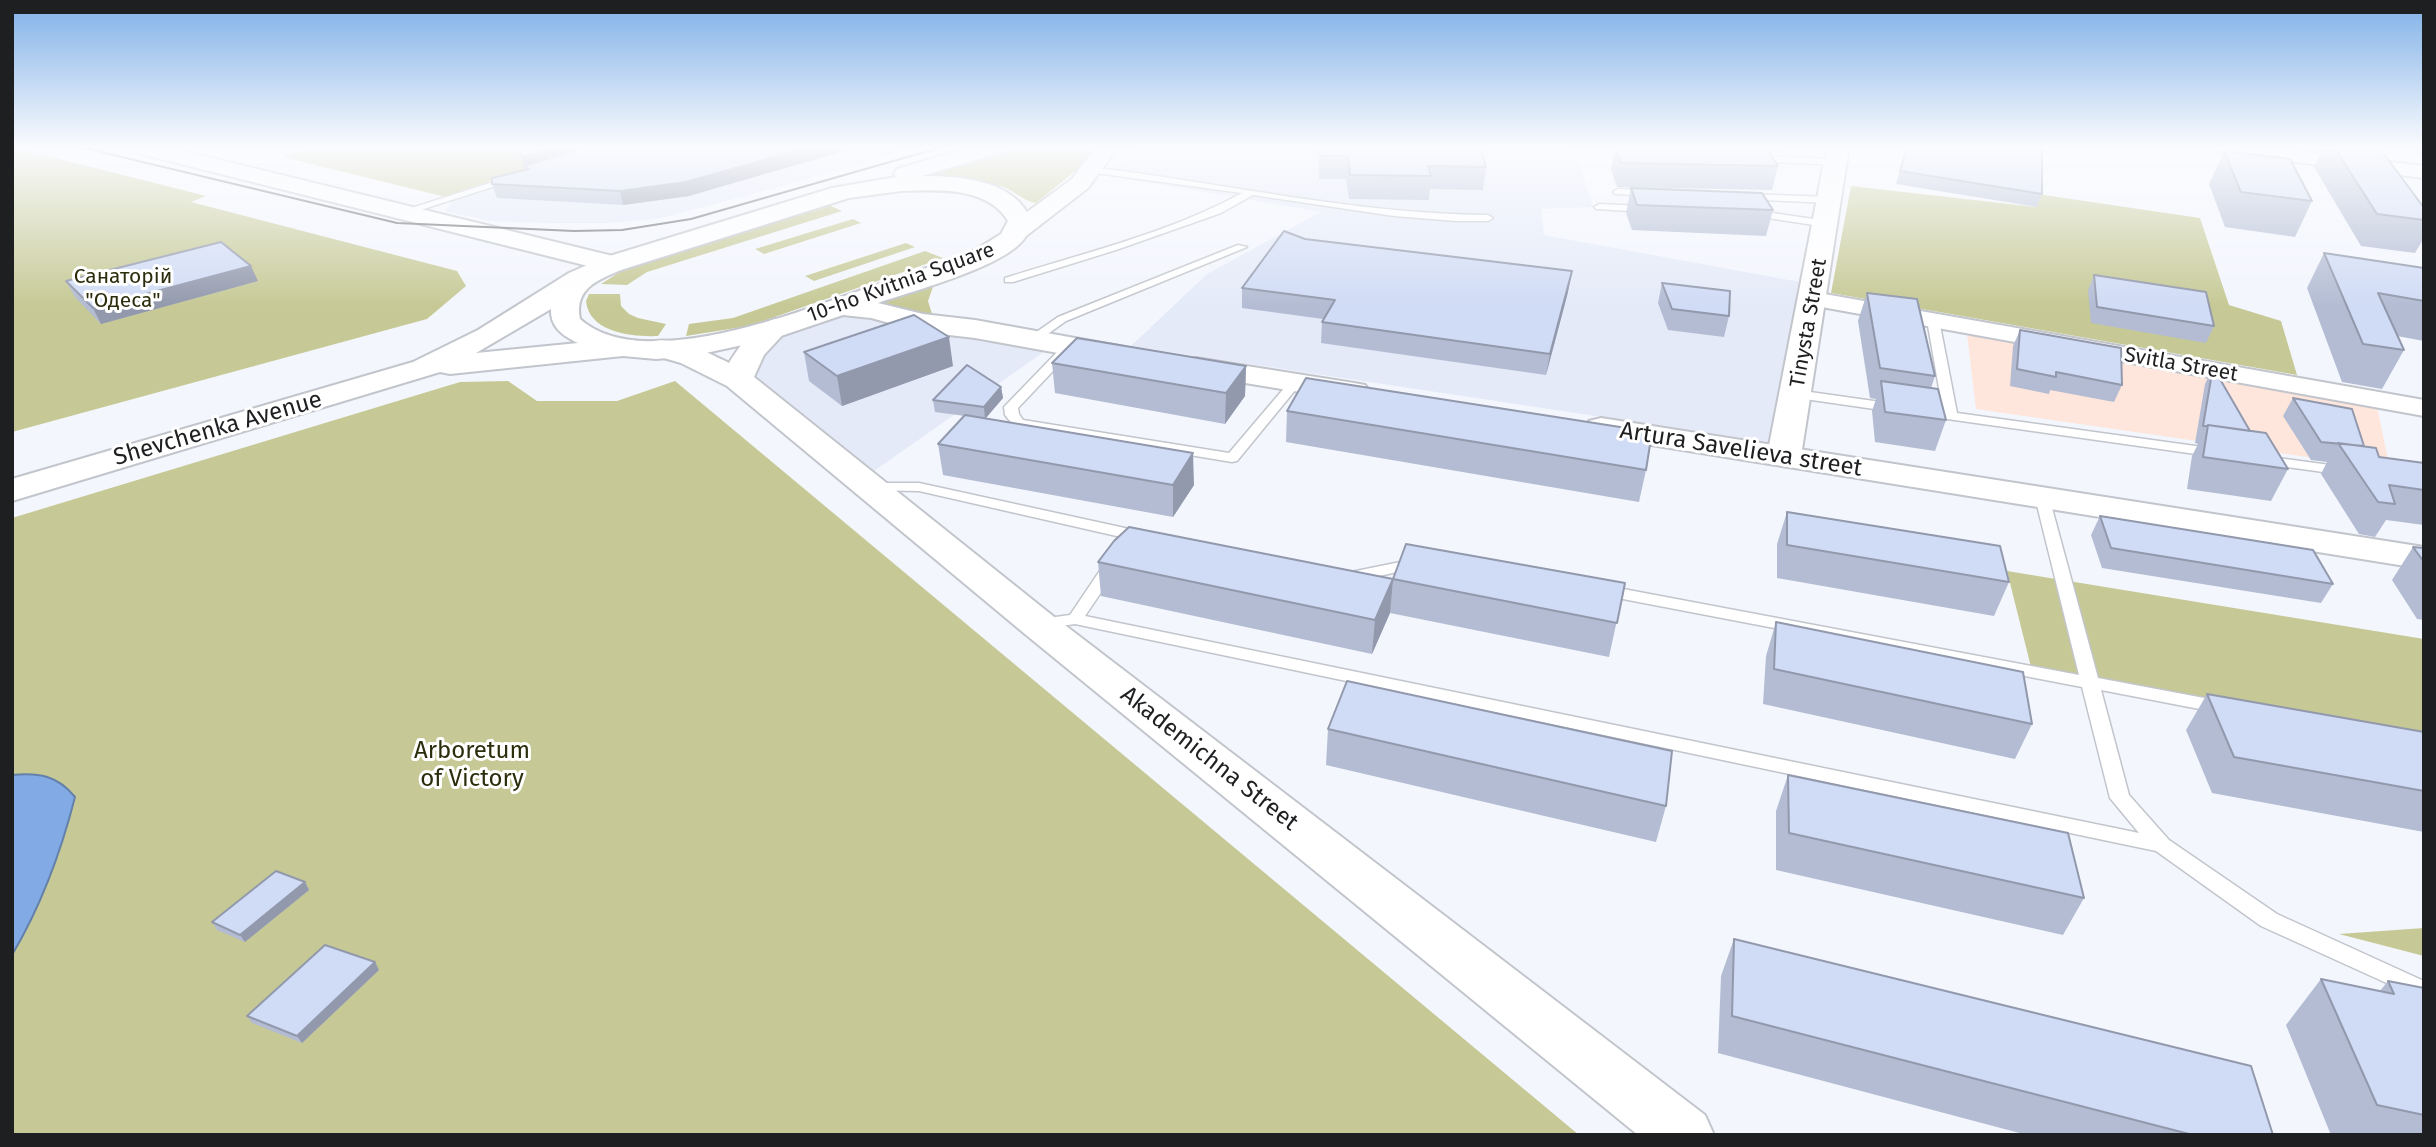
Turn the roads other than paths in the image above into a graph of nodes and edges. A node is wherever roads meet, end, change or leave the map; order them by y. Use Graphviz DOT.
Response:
graph roads {
  1 [pos="363,201"];
  2 [pos="441,201"];
  3 [pos="819,201"];
  4 [pos="1004,201"];
  5 [pos="1059,201"];
  6 [pos="1236,201"];
  7 [pos="1295,201"];
  8 [pos="1759,201"];
  9 [pos="1831,201"];
  10 [pos="1599,207"];
  11 [pos="1654,209"];
  12 [pos="407,211"];
  13 [pos="1737,212"];
  14 [pos="1829,212"];
  15 [pos="1488,218"];
  16 [pos="1018,230"];
  17 [pos="1242,247"];
  18 [pos="970,262"];
  19 [pos="612,264"];
  20 [pos="579,279"];
  21 [pos="1010,280"];
  22 [pos="1813,299"];
  23 [pos="839,307"];
  24 [pos="1933,320"];
  25 [pos="775,328"];
  26 [pos="975,329"];
  27 [pos="1031,340"];
  28 [pos="1069,347"];
  29 [pos="647,348"];
  30 [pos="424,368"];
  31 [pos="738,379"];
  32 [pos="1295,383"];
  33 [pos="1796,394"];
  34 [pos="1387,397"];
  35 [pos="2424,408"];
  36 [pos="1951,416"];
  37 [pos="1570,424"];
  38 [pos="1784,456"];
  39 [pos="2356,473"];
  40 [pos="869,487"];
  41 [pos="12,490"];
  42 [pos="2042,497"];
  43 [pos="2424,558"];
  44 [pos="1427,561"];
  45 [pos="1338,576"];
  46 [pos="1588,587"];
  47 [pos="1057,622"];
  48 [pos="2089,681"];
  49 [pos="2236,711"];
  50 [pos="2162,845"];
  51 [pos="2424,991"];
  52 [pos="1684,1135"];
  1 -- 12 [label="main road"];
  2 -- 12 [label="lane"];
  3 -- 19 [label="main road, 10-ho Kvitnia Square"];
  4 -- 16 [label="main road, 10-ho Kvitnia Square"];
  5 -- 16 [label="main road"];
  6 -- 21 [label="lane"];
  7 -- 15 [label="lane"];
  8 -- 14 [label="lane"];
  9 -- 14 [label="main road, Tinysta Street"];
  10 -- 11 [label="lane"];
  12 -- 19 [label="main road"];
  13 -- 14 [label="lane"];
  14 -- 22 [label="main road, Tinysta Street"];
  16 -- 18 [label="main road, 10-ho Kvitnia Square"];
  17 -- 27 [label="lane"];
  18 -- 23 [label="main road, 10-ho Kvitnia Square"];
  18 -- 26 [label="main road"];
  19 -- 20 [label="main road, 10-ho Kvitnia Square"];
  20 -- 29 [label="main road, 10-ho Kvitnia Square"];
  20 -- 30 [label="main road, Shevchenka Avenue"];
  22 -- 24 [label="street, Svitla Street"];
  22 -- 33 [label="main road, Tinysta Street"];
  23 -- 25 [label="main road, 10-ho Kvitnia Square"];
  23 -- 26 [label="main road"];
  24 -- 35 [label="street, Svitla Street"];
  24 -- 36 [label="lane"];
  25 -- 29 [label="main road, 10-ho Kvitnia Square"];
  25 -- 31 [label="main road"];
  26 -- 27 [label="main road"];
  27 -- 28 [label="main road"];
  28 -- 32 [label="main road"];
  28 -- 32 [label="lane"];
  29 -- 30 [label="main road, Shevchenka Avenue"];
  29 -- 31 [label="main road, Akademichna Street"];
  30 -- 41 [label="main road, Shevchenka Avenue"];
  31 -- 40 [label="main road, Akademichna Street"];
  32 -- 34 [label="main road"];
  33 -- 36 [label="lane"];
  33 -- 38 [label="main road, Tinysta Street"];
  36 -- 39 [label="lane"];
  37 -- 38 [label="main road, Artura Savelieva street"];
  38 -- 42 [label="main road, Artura Savelieva street"];
  40 -- 47 [label="main road, Akademichna Street"];
  40 -- 47 [label="lane"];
  42 -- 43 [label="main road, Artura Savelieva street"];
  42 -- 48 [label="lane"];
  44 -- 45 [label="lane"];
  46 -- 48 [label="lane"];
  47 -- 50 [label="lane"];
  47 -- 52 [label="main road, Akademichna Street"];
  48 -- 49 [label="lane"];
  48 -- 50 [label="lane"];
  50 -- 51 [label="lane"];
}
